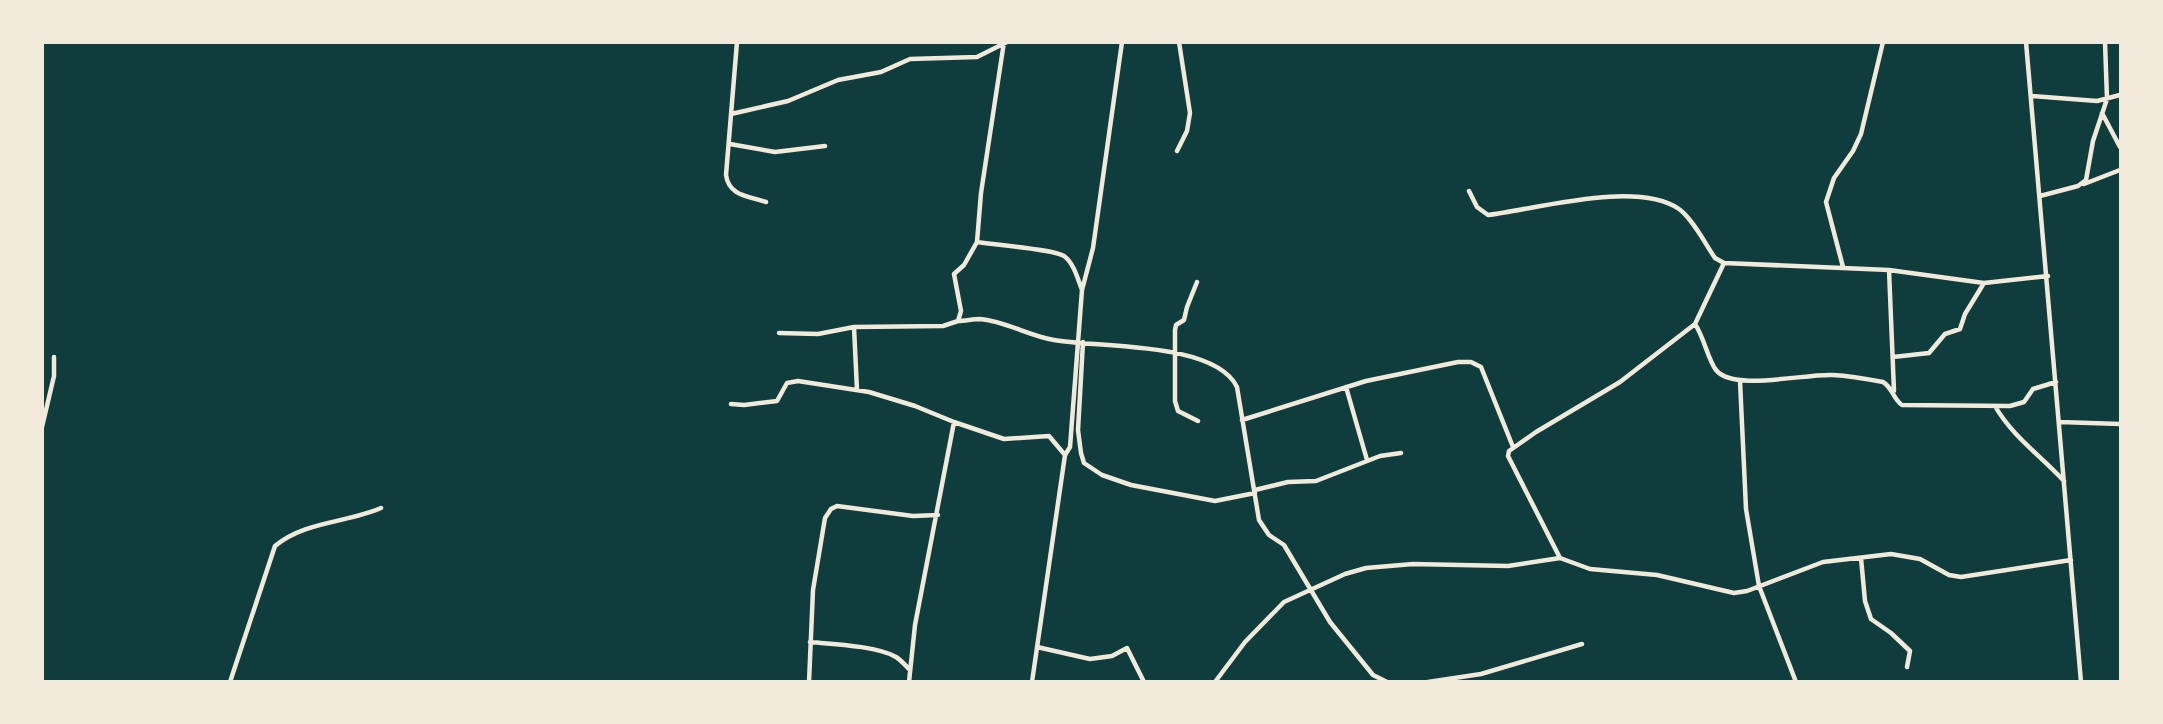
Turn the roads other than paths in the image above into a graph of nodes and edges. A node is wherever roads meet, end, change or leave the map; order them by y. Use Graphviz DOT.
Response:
graph roads {
  1 [pos="737,42"];
  2 [pos="1122,42"];
  3 [pos="1178,42"];
  4 [pos="1883,42"];
  5 [pos="2026,42"];
  6 [pos="2105,42"];
  7 [pos="1005,43"];
  8 [pos="2120,95"];
  9 [pos="2031,96"];
  10 [pos="2106,99"];
  11 [pos="2102,113"];
  12 [pos="731,114"];
  13 [pos="730,144"];
  14 [pos="825,146"];
  15 [pos="2120,147"];
  16 [pos="1177,151"];
  17 [pos="2120,170"];
  18 [pos="2082,184"];
  19 [pos="1469,191"];
  20 [pos="2040,196"];
  21 [pos="766,202"];
  22 [pos="977,242"];
  23 [pos="1724,263"];
  24 [pos="1843,267"];
  25 [pos="1889,270"];
  26 [pos="2048,276"];
  27 [pos="1197,282"];
  28 [pos="1984,283"];
  29 [pos="1082,290"];
  30 [pos="958,321"];
  31 [pos="1696,324"];
  32 [pos="854,327"];
  33 [pos="779,333"];
  34 [pos="1081,341"];
  35 [pos="1176,354"];
  36 [pos="54,357"];
  37 [pos="1893,357"];
  38 [pos="1740,381"];
  39 [pos="2056,382"];
  40 [pos="1346,387"];
  41 [pos="857,390"];
  42 [pos="1894,394"];
  43 [pos="731,404"];
  44 [pos="1995,406"];
  45 [pos="1242,420"];
  46 [pos="1198,421"];
  47 [pos="954,422"];
  48 [pos="2060,422"];
  49 [pos="2120,424"];
  50 [pos="42,427"];
  51 [pos="1513,447"];
  52 [pos="1401,453"];
  53 [pos="1064,455"];
  54 [pos="1367,460"];
  55 [pos="2064,482"];
  56 [pos="1255,491"];
  57 [pos="381,508"];
  58 [pos="938,515"];
  59 [pos="1560,558"];
  60 [pos="1861,558"];
  61 [pos="2071,560"];
  62 [pos="1759,586"];
  63 [pos="1311,588"];
  64 [pos="810,642"];
  65 [pos="1582,644"];
  66 [pos="1037,647"];
  67 [pos="1907,667"];
  68 [pos="910,670"];
  69 [pos="230,682"];
  70 [pos="809,682"];
  71 [pos="909,682"];
  72 [pos="1032,682"];
  73 [pos="1144,682"];
  74 [pos="1215,682"];
  75 [pos="1386,682"];
  76 [pos="1428,682"];
  77 [pos="1796,682"];
  78 [pos="2081,682"];
  1 -- 12 [label="street"];
  2 -- 29 [label="street"];
  3 -- 16 [label="street"];
  4 -- 24 [label="street"];
  5 -- 9 [label="street"];
  6 -- 10 [label="street"];
  7 -- 12 [label="street"];
  7 -- 22 [label="street"];
  8 -- 10 [label="street"];
  9 -- 10 [label="street"];
  9 -- 20 [label="street"];
  10 -- 11 [label="street"];
  11 -- 15 [label="street"];
  11 -- 18 [label="street"];
  12 -- 13 [label="street"];
  13 -- 14 [label="street"];
  13 -- 21 [label="street"];
  17 -- 18 [label="street"];
  18 -- 20 [label="street"];
  19 -- 23 [label="street"];
  20 -- 26 [label="street"];
  22 -- 29 [label="street"];
  22 -- 30 [label="street"];
  23 -- 24 [label="street"];
  23 -- 31 [label="street"];
  24 -- 25 [label="street"];
  25 -- 28 [label="street"];
  25 -- 37 [label="street"];
  26 -- 28 [label="street"];
  26 -- 39 [label="street"];
  27 -- 35 [label="street"];
  28 -- 37 [label="street"];
  29 -- 34 [label="street"];
  30 -- 32 [label="street"];
  30 -- 34 [label="street"];
  31 -- 38 [label="street"];
  31 -- 51 [label="street"];
  32 -- 33 [label="street"];
  32 -- 41 [label="street"];
  34 -- 35 [label="street"];
  34 -- 53 [label="street"];
  34 -- 56 [label="street"];
  35 -- 45 [label="street"];
  35 -- 46 [label="street"];
  36 -- 50 [label="street"];
  37 -- 42 [label="street"];
  38 -- 42 [label="street"];
  38 -- 62 [label="street"];
  39 -- 44 [label="street"];
  39 -- 48 [label="street"];
  40 -- 45 [label="street"];
  40 -- 51 [label="street"];
  40 -- 54 [label="street"];
  41 -- 43 [label="street"];
  41 -- 47 [label="street"];
  42 -- 44 [label="street"];
  44 -- 55 [label="street"];
  45 -- 56 [label="street"];
  47 -- 53 [label="street"];
  47 -- 58 [label="street"];
  48 -- 49 [label="street"];
  48 -- 55 [label="street"];
  51 -- 59 [label="street"];
  52 -- 54 [label="street"];
  53 -- 66 [label="street"];
  54 -- 56 [label="street"];
  55 -- 61 [label="street"];
  56 -- 63 [label="street"];
  57 -- 69 [label="street"];
  58 -- 64 [label="street"];
  58 -- 68 [label="street"];
  59 -- 62 [label="street"];
  59 -- 63 [label="street"];
  60 -- 61 [label="street"];
  60 -- 62 [label="street"];
  60 -- 67 [label="street"];
  61 -- 78 [label="street"];
  62 -- 77 [label="street"];
  63 -- 74 [label="street"];
  63 -- 75 [label="street"];
  64 -- 68 [label="street"];
  64 -- 70 [label="street"];
  65 -- 76 [label="street"];
  66 -- 72 [label="street"];
  66 -- 73 [label="street"];
  68 -- 71 [label="street"];
}
